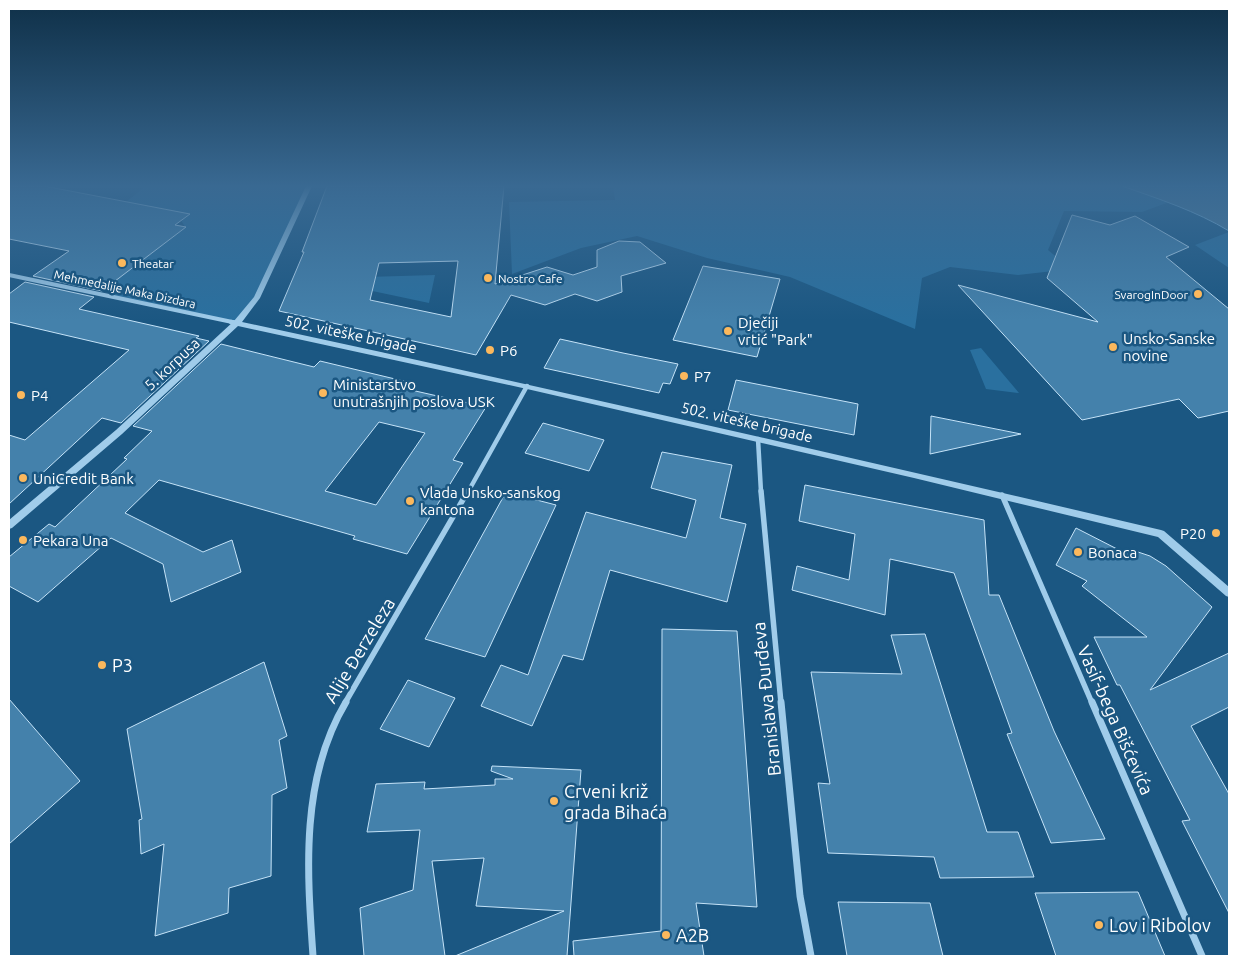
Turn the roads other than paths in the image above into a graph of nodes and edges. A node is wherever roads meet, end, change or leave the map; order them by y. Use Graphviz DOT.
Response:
graph roads {
  1 [pos="287,231"];
  2 [pos="9,275"];
  3 [pos="237,323"];
  4 [pos="526,386"];
  5 [pos="758,439"];
  6 [pos="1002,495"];
  7 [pos="9,525"];
  8 [pos="1229,593"];
  9 [pos="312,956"];
  10 [pos="811,956"];
  11 [pos="1202,956"];
  1 -- 3 [label="street, 5. korpusa"];
  2 -- 3 [label="street, Mehmedalije Maka Dizdara"];
  3 -- 4 [label="street, 502. viteške brigade"];
  3 -- 7 [label="street, 5. korpusa"];
  4 -- 5 [label="street, 502. viteške brigade"];
  4 -- 9 [label="street, Alije Đerzeleza"];
  5 -- 6 [label="street, 502. viteške brigade"];
  5 -- 10 [label="street, Branislava Đurđeva"];
  6 -- 8 [label="street, 502. viteške brigade"];
  6 -- 11 [label="street, Vasif-bega Bišćevića"];
}
